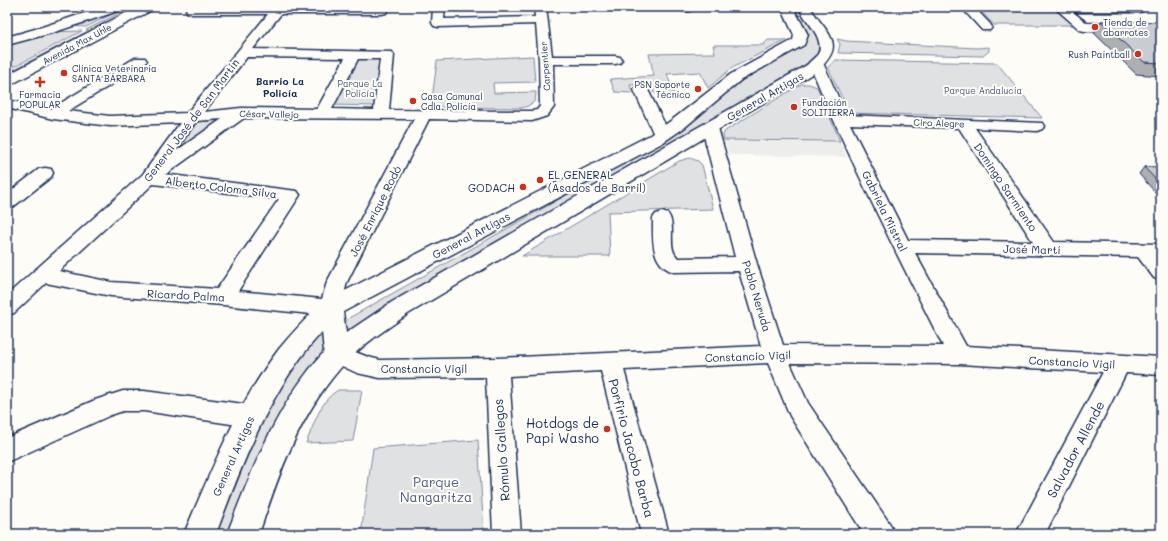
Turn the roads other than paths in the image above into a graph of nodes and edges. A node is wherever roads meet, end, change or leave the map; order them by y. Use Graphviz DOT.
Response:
graph roads {
  1 [pos="116,7"];
  2 [pos="131,7"];
  3 [pos="147,7"];
  4 [pos="439,7"];
  5 [pos="967,7"];
  6 [pos="1061,8"];
  7 [pos="1138,8"];
  8 [pos="279,9"];
  9 [pos="192,10"];
  10 [pos="382,10"];
  11 [pos="789,10"];
  12 [pos="806,10"];
  13 [pos="540,14"];
  14 [pos="1161,24"];
  15 [pos="986,27"];
  16 [pos="1161,28"];
  17 [pos="47,30"];
  18 [pos="93,31"];
  19 [pos="7,41"];
  20 [pos="242,53"];
  21 [pos="353,55"];
  22 [pos="546,60"];
  23 [pos="614,60"];
  24 [pos="140,61"];
  25 [pos="817,65"];
  26 [pos="10,74"];
  27 [pos="641,90"];
  28 [pos="7,104"];
  29 [pos="241,113"];
  30 [pos="53,114"];
  31 [pos="322,114"];
  32 [pos="381,115"];
  33 [pos="423,116"];
  34 [pos="532,116"];
  35 [pos="191,118"];
  36 [pos="840,119"];
  37 [pos="964,124"];
  38 [pos="1037,126"];
  39 [pos="710,128"];
  40 [pos="662,135"];
  41 [pos="45,172"];
  42 [pos="149,178"];
  43 [pos="7,203"];
  44 [pos="662,218"];
  45 [pos="902,246"];
  46 [pos="1049,250"];
  47 [pos="1152,252"];
  48 [pos="747,264"];
  49 [pos="1161,272"];
  50 [pos="41,275"];
  51 [pos="223,297"];
  52 [pos="7,307"];
  53 [pos="331,308"];
  54 [pos="338,354"];
  55 [pos="775,354"];
  56 [pos="959,355"];
  57 [pos="610,362"];
  58 [pos="1119,365"];
  59 [pos="1161,366"];
  60 [pos="497,367"];
  61 [pos="251,416"];
  62 [pos="7,450"];
  63 [pos="200,534"];
  64 [pos="243,534"];
  65 [pos="507,534"];
  66 [pos="655,534"];
  67 [pos="880,534"];
  68 [pos="1030,534"];
  1 -- 17 [label="street"];
  2 -- 18 [label="street, Avenida Max Uhle"];
  3 -- 18 [label="street, Avenida Max Uhle"];
  4 -- 13 [label="street"];
  5 -- 15 [label="street"];
  6 -- 7 [label="street"];
  6 -- 16 [label="street"];
  7 -- 14 [label="street"];
  8 -- 9 [label="street"];
  8 -- 10 [label="street"];
  8 -- 20 [label="street, General José de San Martín"];
  11 -- 12 [label="street"];
  11 -- 40 [label="street, General Artigas"];
  12 -- 25 [label="street, General Artigas"];
  13 -- 22 [label="street, Carpentier"];
  17 -- 18 [label="street"];
  17 -- 19 [label="street"];
  18 -- 26 [label="street, Avenida Max Uhle"];
  20 -- 21 [label="street"];
  20 -- 35 [label="street, General José de San Martín"];
  21 -- 31 [label="street"];
  21 -- 32 [label="street"];
  22 -- 23 [label="street"];
  22 -- 34 [label="street, Carpentier"];
  24 -- 30 [label="street"];
  25 -- 36 [label="street, Gabriela Mistral"];
  25 -- 39 [label="street, General Artigas"];
  27 -- 40 [label="street"];
  28 -- 30 [label="street, César Vallejo"];
  29 -- 31 [label="street, César Vallejo"];
  29 -- 35 [label="street, César Vallejo"];
  29 -- 42 [label="street"];
  30 -- 35 [label="street, César Vallejo"];
  31 -- 32 [label="street, César Vallejo"];
  32 -- 33 [label="street, César Vallejo"];
  33 -- 34 [label="street, César Vallejo"];
  33 -- 53 [label="street, José Enrique Rodó"];
  35 -- 42 [label="street, General José de San Martín"];
  36 -- 37 [label="street, Ciro Alegre"];
  36 -- 45 [label="street, Gabriela Mistral"];
  37 -- 38 [label="street, Ciro Alegre"];
  37 -- 46 [label="street, Domingo Sarmiento"];
  39 -- 48 [label="street, Pablo Neruda"];
  39 -- 54 [label="street, General Artigas"];
  40 -- 53 [label="street, General Artigas"];
  41 -- 43 [label="street"];
  42 -- 50 [label="street, General José de San Martín"];
  42 -- 51 [label="street, Alberto Coloma Silva"];
  44 -- 48 [label="street"];
  45 -- 46 [label="street, José Martí"];
  45 -- 56 [label="street, Gabriela Mistral"];
  46 -- 47 [label="street, José Martí"];
  47 -- 49 [label="street"];
  48 -- 55 [label="street, Pablo Neruda"];
  50 -- 51 [label="street, Ricardo Palma"];
  50 -- 52 [label="street, General José de San Martín"];
  51 -- 53 [label="street, Ricardo Palma"];
  53 -- 54 [label="street"];
  53 -- 61 [label="street, General Artigas"];
  54 -- 60 [label="street, Constancio Vigil"];
  54 -- 64 [label="street, General Artigas"];
  55 -- 56 [label="street, Constancio Vigil"];
  55 -- 57 [label="street, Constancio Vigil"];
  55 -- 67 [label="street, Pablo Neruda"];
  56 -- 58 [label="street, Constancio Vigil"];
  57 -- 60 [label="street, Constancio Vigil"];
  57 -- 66 [label="street, Porfirio Jacobo Barba"];
  58 -- 59 [label="street, Constancio Vigil"];
  58 -- 68 [label="street, Salvador Allende"];
  60 -- 65 [label="street, Rómulo Gallegos"];
  61 -- 62 [label="street"];
  61 -- 63 [label="street, General Artigas"];
}
